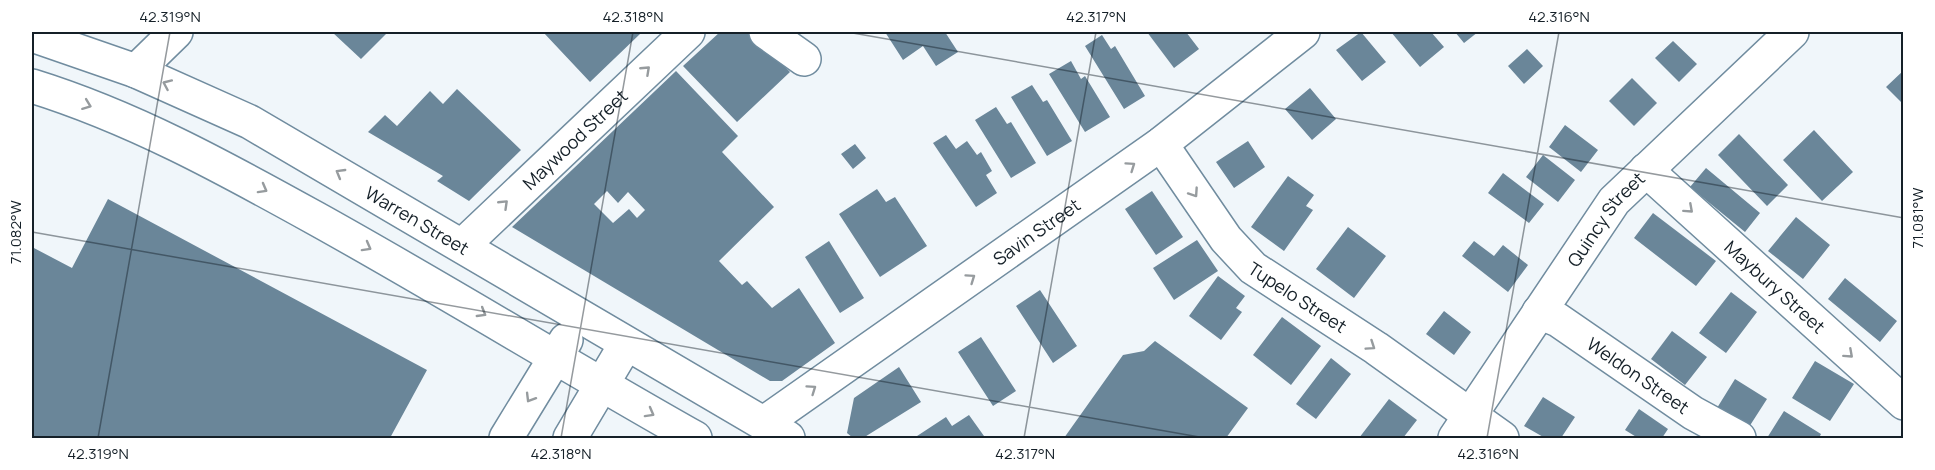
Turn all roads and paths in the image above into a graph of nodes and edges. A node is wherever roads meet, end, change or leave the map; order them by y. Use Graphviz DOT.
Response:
graph roads {
  1 [pos="176,32"];
  2 [pos="688,32"];
  3 [pos="766,32"];
  4 [pos="1303,32"];
  5 [pos="1792,32"];
  6 [pos="32,35"];
  7 [pos="804,59"];
  8 [pos="136,70"];
  9 [pos="32,86"];
  10 [pos="1161,144"];
  11 [pos="1646,170"];
  12 [pos="463,245"];
  13 [pos="1539,312"];
  14 [pos="581,317"];
  15 [pos="626,344"];
  16 [pos="555,357"];
  17 [pos="602,385"];
  18 [pos="1904,403"];
  19 [pos="1462,428"];
  20 [pos="776,431"];
  21 [pos="506,438"];
  22 [pos="570,438"];
  23 [pos="695,438"];
  24 [pos="1502,438"];
  25 [pos="1739,438"];
  1 -- 8 [label="main road"];
  12 -- 2 [label="main road, Maywood Street, one-way"];
  3 -- 7 [label="main road"];
  4 -- 10 [label="main road, Savin Street"];
  5 -- 11 [label="main road, Quincy Street"];
  6 -- 8 [label="main road, Warren Street"];
  12 -- 8 [label="main road, Warren Street, one-way"];
  9 -- 16 [label="main road, one-way"];
  10 -- 19 [label="main road, Tupelo Street, one-way"];
  20 -- 10 [label="main road, Savin Street, one-way"];
  11 -- 13 [label="main road, Quincy Street"];
  11 -- 18 [label="main road, Maybury Street, one-way"];
  12 -- 14 [label="main road, Warren Street"];
  13 -- 19 [label="main road, Quincy Street"];
  13 -- 25 [label="main road, Weldon Street"];
  14 -- 15 [label="main road, Warren Street"];
  14 -- 16 [label="main road"];
  15 -- 17 [label="main road"];
  15 -- 20 [label="main road, Warren Street"];
  16 -- 17 [label="main road"];
  16 -- 21 [label="main road, one-way"];
  17 -- 22 [label="main road"];
  17 -- 23 [label="main road, one-way"];
  19 -- 24 [label="main road, Tupelo Street"];
}
